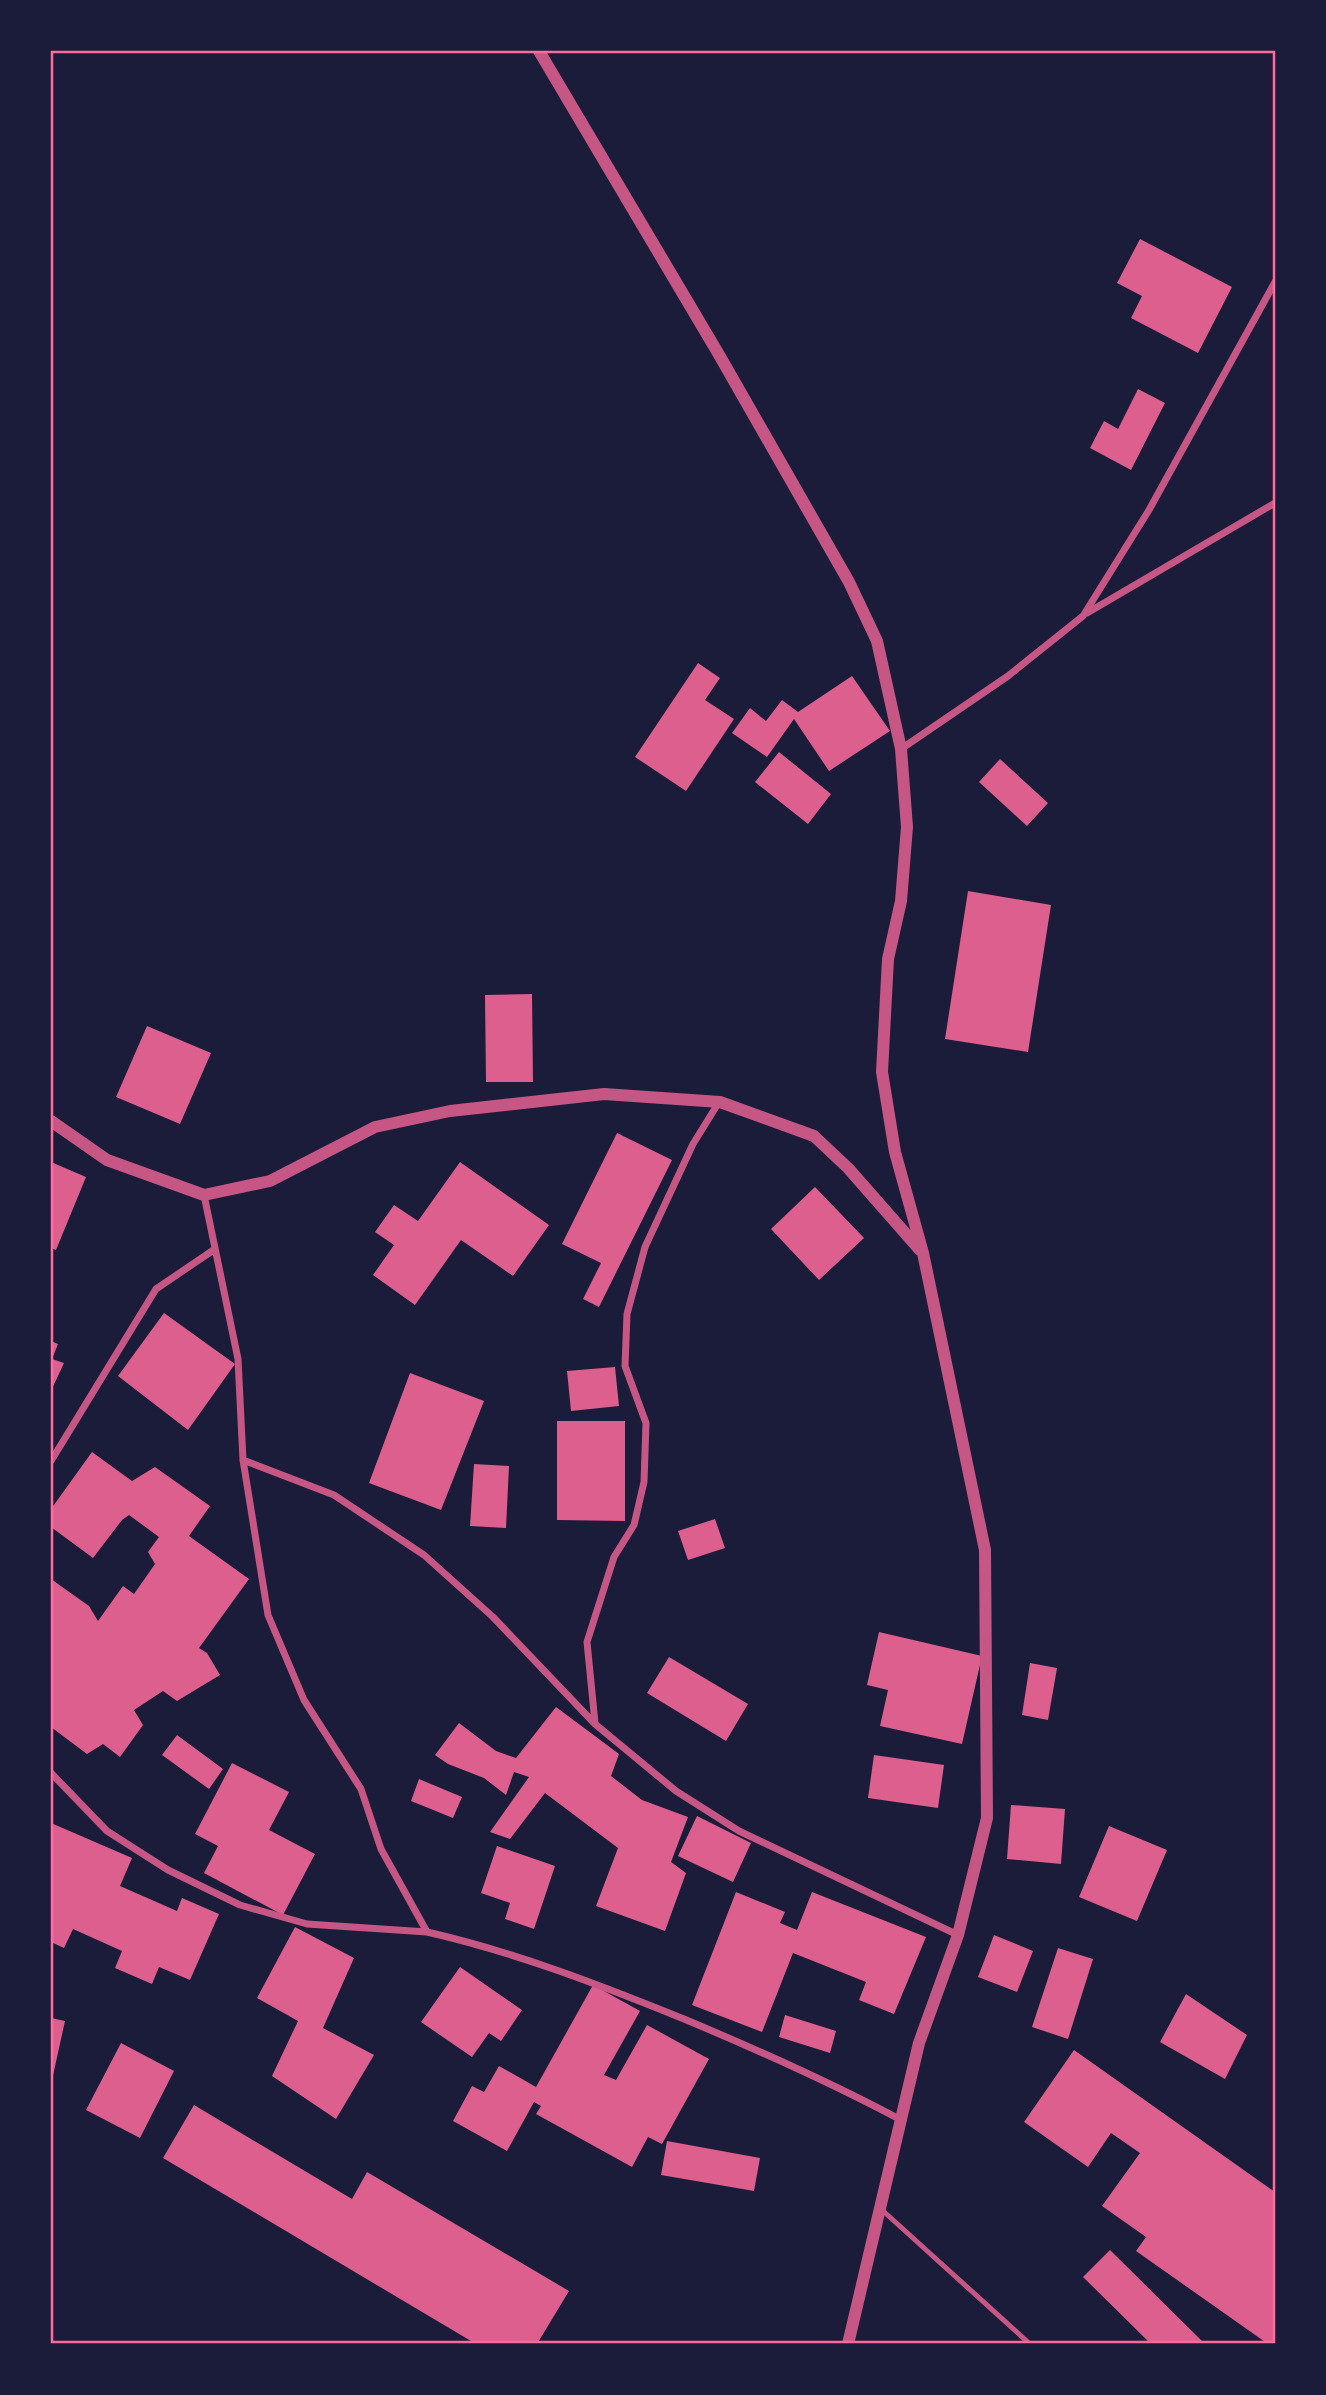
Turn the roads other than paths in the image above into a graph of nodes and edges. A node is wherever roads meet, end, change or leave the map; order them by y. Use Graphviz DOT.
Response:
graph roads {
  1 [pos="539,51"];
  2 [pos="1275,282"];
  3 [pos="1275,503"];
  4 [pos="1083,615"];
  5 [pos="901,749"];
  6 [pos="720,1101"];
  7 [pos="51,1121"];
  8 [pos="204,1195"];
  9 [pos="215,1250"];
  10 [pos="923,1253"];
  11 [pos="243,1460"];
  12 [pos="51,1461"];
  13 [pos="595,1724"];
  14 [pos="51,1773"];
  15 [pos="427,1933"];
  16 [pos="958,1935"];
  17 [pos="901,2120"];
  18 [pos="880,2209"];
  19 [pos="848,2344"];
  20 [pos="1030,2344"];
  1 -- 5 [label="street"];
  2 -- 4 [label="street"];
  3 -- 4 [label="street"];
  4 -- 5 [label="street"];
  5 -- 10 [label="street"];
  6 -- 8 [label="street"];
  6 -- 10 [label="street"];
  6 -- 13 [label="street"];
  7 -- 8 [label="street"];
  8 -- 9 [label="street"];
  9 -- 11 [label="street"];
  9 -- 12 [label="street"];
  10 -- 16 [label="street"];
  11 -- 13 [label="street"];
  11 -- 15 [label="street"];
  13 -- 16 [label="street"];
  14 -- 15 [label="street"];
  15 -- 17 [label="street"];
  16 -- 17 [label="street"];
  17 -- 18 [label="street"];
  18 -- 19 [label="street"];
  18 -- 20 [label="lane"];
}
